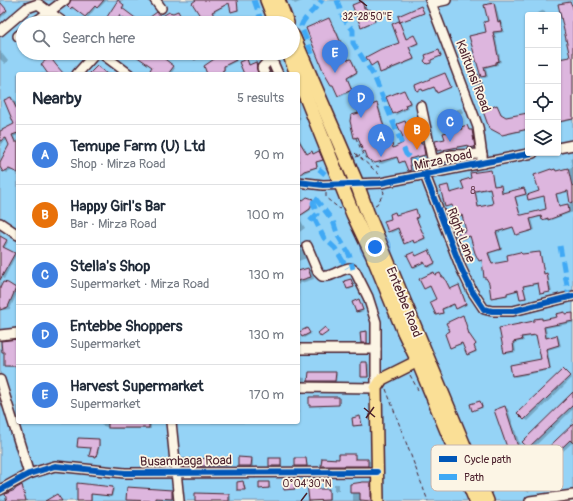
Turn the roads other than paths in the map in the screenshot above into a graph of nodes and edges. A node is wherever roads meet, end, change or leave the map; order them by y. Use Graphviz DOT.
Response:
graph roads {
  1 [pos="65,0"];
  2 [pos="155,0"];
  3 [pos="266,0"];
  4 [pos="278,0"];
  5 [pos="446,0"];
  6 [pos="36,2"];
  7 [pos="431,2"];
  8 [pos="161,8"];
  9 [pos="49,10"];
  10 [pos="18,16"];
  11 [pos="42,16"];
  12 [pos="56,16"];
  13 [pos="273,16"];
  14 [pos="284,16"];
  15 [pos="16,17"];
  16 [pos="0,31"];
  17 [pos="300,52"];
  18 [pos="90,60"];
  19 [pos="110,60"];
  20 [pos="269,60"];
  21 [pos="271,60"];
  22 [pos="272,60"];
  23 [pos="292,60"];
  24 [pos="79,72"];
  25 [pos="126,72"];
  26 [pos="264,72"];
  27 [pos="271,72"];
  28 [pos="277,72"];
  29 [pos="296,72"];
  30 [pos="300,82"];
  31 [pos="421,106"];
  32 [pos="573,145"];
  33 [pos="561,147"];
  34 [pos="525,154"];
  35 [pos="483,159"];
  36 [pos="431,161"];
  37 [pos="430,174"];
  38 [pos="300,182"];
  39 [pos="341,184"];
  40 [pos="357,184"];
  41 [pos="0,223"];
  42 [pos="16,234"];
  43 [pos="307,246"];
  44 [pos="573,296"];
  45 [pos="16,333"];
  46 [pos="0,335"];
  47 [pos="300,349"];
  48 [pos="376,349"];
  49 [pos="418,361"];
  50 [pos="0,380"];
  51 [pos="379,384"];
  52 [pos="300,387"];
  53 [pos="171,424"];
  54 [pos="453,445"];
  55 [pos="464,445"];
  56 [pos="377,472"];
  57 [pos="175,473"];
  58 [pos="29,474"];
  59 [pos="0,490"];
  60 [pos="472,491"];
  61 [pos="483,491"];
  62 [pos="573,495"];
  63 [pos="547,500"];
  64 [pos="179,501"];
  65 [pos="378,501"];
  66 [pos="476,501"];
  67 [pos="487,501"];
  68 [pos="530,501"];
  1 -- 9 [label="street"];
  2 -- 8 [label="street"];
  3 -- 13 [label="highway"];
  4 -- 14 [label="highway"];
  5 -- 7 [label="street"];
  6 -- 9 [label="street"];
  6 -- 10 [label="street"];
  7 -- 35 [label="street, Kalitunsi Road"];
  9 -- 11 [label="street"];
  9 -- 12 [label="street"];
  15 -- 16 [label="street"];
  17 -- 40 [label="highway, Entebbe Road"];
  18 -- 24 [label="street"];
  19 -- 25 [label="street"];
  20 -- 26 [label="street"];
  21 -- 27 [label="street"];
  22 -- 28 [label="street"];
  23 -- 29 [label="highway, Entebbe Road"];
  30 -- 39 [label="highway, Entebbe Road"];
  31 -- 36 [label="street, Right Lane"];
  32 -- 33 [label="street"];
  34 -- 35 [label="street, Mirza Road"];
  35 -- 36 [label="street"];
  35 -- 37 [label="street, Mirza Road"];
  36 -- 37 [label="street, Right Lane"];
  37 -- 40 [label="street, Mirza Road"];
  37 -- 44 [label="street, Right Lane"];
  38 -- 39 [label="street, Mirza Road"];
  39 -- 40 [label="street, Mirza Road"];
  39 -- 49 [label="highway, Entebbe Road"];
  40 -- 55 [label="highway, Entebbe Road"];
  41 -- 42 [label="street"];
  43 -- 48 [label="street"];
  45 -- 46 [label="street"];
  47 -- 48 [label="street"];
  48 -- 51 [label="street"];
  49 -- 51 [label="main road"];
  49 -- 54 [label="highway, Entebbe Road"];
  50 -- 58 [label="street"];
  51 -- 52 [label="street"];
  51 -- 56 [label="main road"];
  53 -- 57 [label="street"];
  56 -- 57 [label="street, Busambaga Road"];
  56 -- 65 [label="main road"];
  57 -- 58 [label="street, Busambaga Road"];
  57 -- 64 [label="street"];
  58 -- 59 [label="street, Busambaga Road"];
  60 -- 66 [label="highway, Entebbe Road"];
  61 -- 67 [label="highway, Entebbe Road"];
  62 -- 63 [label="street"];
  63 -- 68 [label="street"];
}
